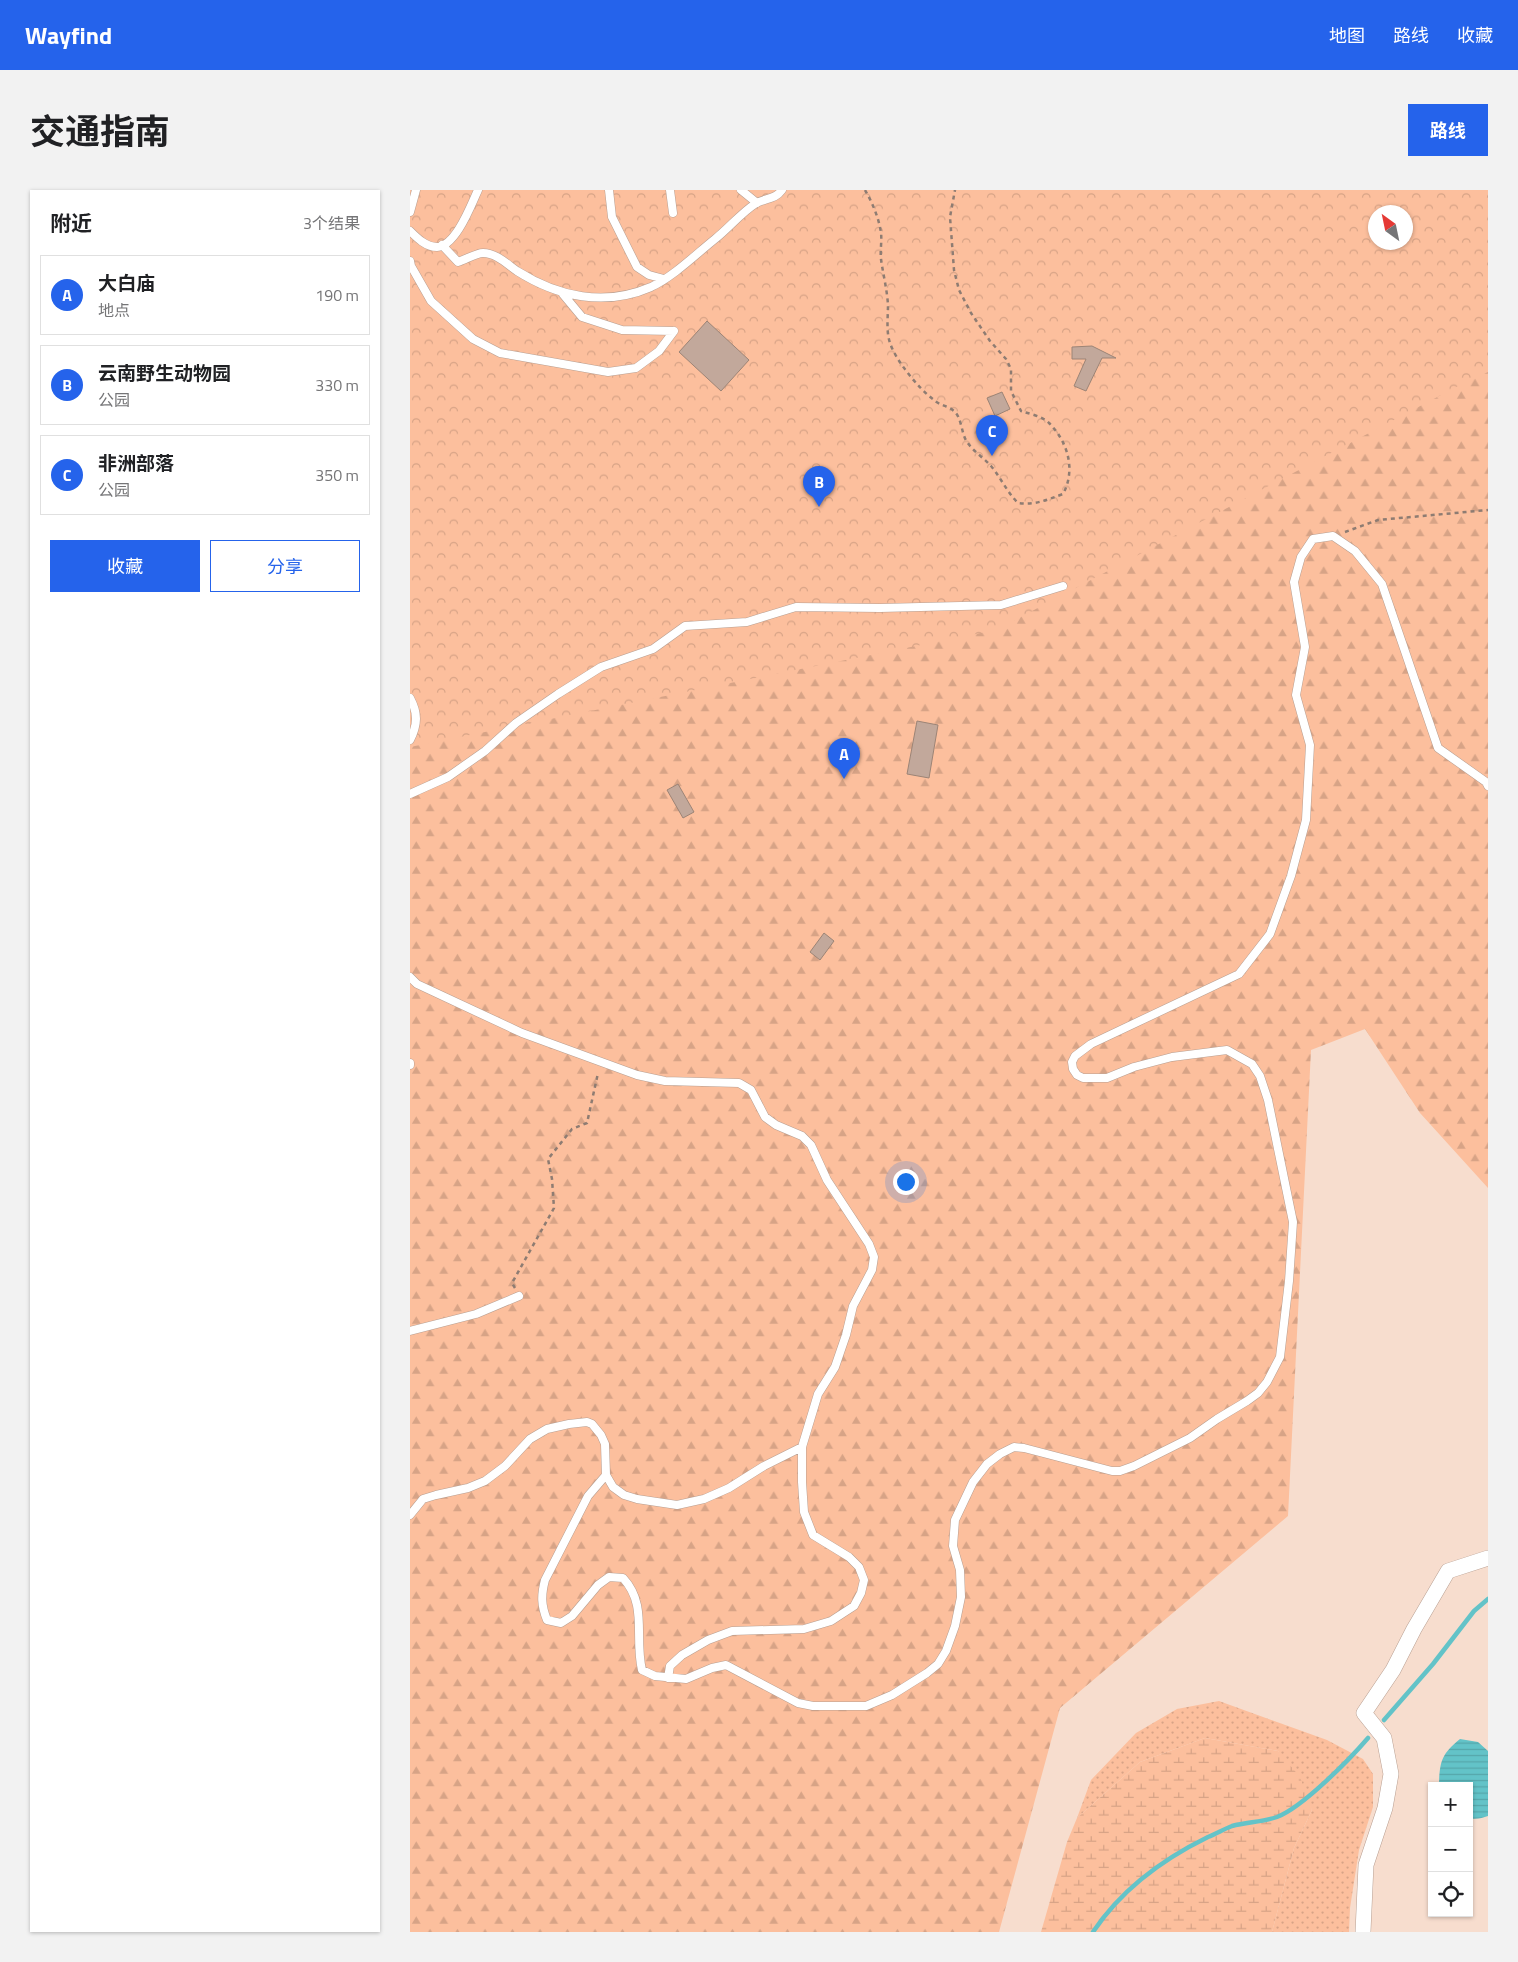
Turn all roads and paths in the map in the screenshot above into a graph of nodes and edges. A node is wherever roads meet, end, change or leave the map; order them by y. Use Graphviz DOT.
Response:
graph roads {
  1 [pos="416,190"];
  2 [pos="478,190"];
  3 [pos="609,190"];
  4 [pos="670,190"];
  5 [pos="741,190"];
  6 [pos="782,190"];
  7 [pos="865,190"];
  8 [pos="955,190"];
  9 [pos="756,203"];
  10 [pos="410,212"];
  11 [pos="673,213"];
  12 [pos="410,231"];
  13 [pos="442,245"];
  14 [pos="410,261"];
  15 [pos="664,278"];
  16 [pos="562,293"];
  17 [pos="1488,510"];
  18 [pos="1333,536"];
  19 [pos="1063,586"];
  20 [pos="410,698"];
  21 [pos="410,740"];
  22 [pos="1488,786"];
  23 [pos="410,794"];
  24 [pos="410,977"];
  25 [pos="601,1062"];
  26 [pos="518,1296"];
  27 [pos="410,1331"];
  28 [pos="802,1446"];
  29 [pos="606,1475"];
  30 [pos="410,1515"];
  31 [pos="1488,1558"];
  32 [pos="668,1678"];
  33 [pos="1363,1932"];
  1 -- 10 [label="lane"];
  2 -- 13 [label="lane"];
  3 -- 15 [label="lane"];
  4 -- 11 [label="lane"];
  5 -- 9 [label="lane"];
  6 -- 9 [label="lane"];
  7 -- 8 [label="path"];
  9 -- 15 [label="lane"];
  12 -- 13 [label="lane"];
  13 -- 16 [label="lane"];
  14 -- 16 [label="lane"];
  15 -- 16 [label="lane"];
  17 -- 18 [label="path"];
  18 -- 22 [label="lane"];
  18 -- 32 [label="lane"];
  19 -- 23 [label="lane"];
  20 -- 21 [label="lane"];
  24 -- 25 [label="lane"];
  25 -- 26 [label="path"];
  25 -- 28 [label="lane"];
  26 -- 27 [label="lane"];
  28 -- 29 [label="lane"];
  28 -- 32 [label="lane"];
  29 -- 30 [label="lane"];
  29 -- 32 [label="lane"];
  31 -- 33 [label="street"];
}
